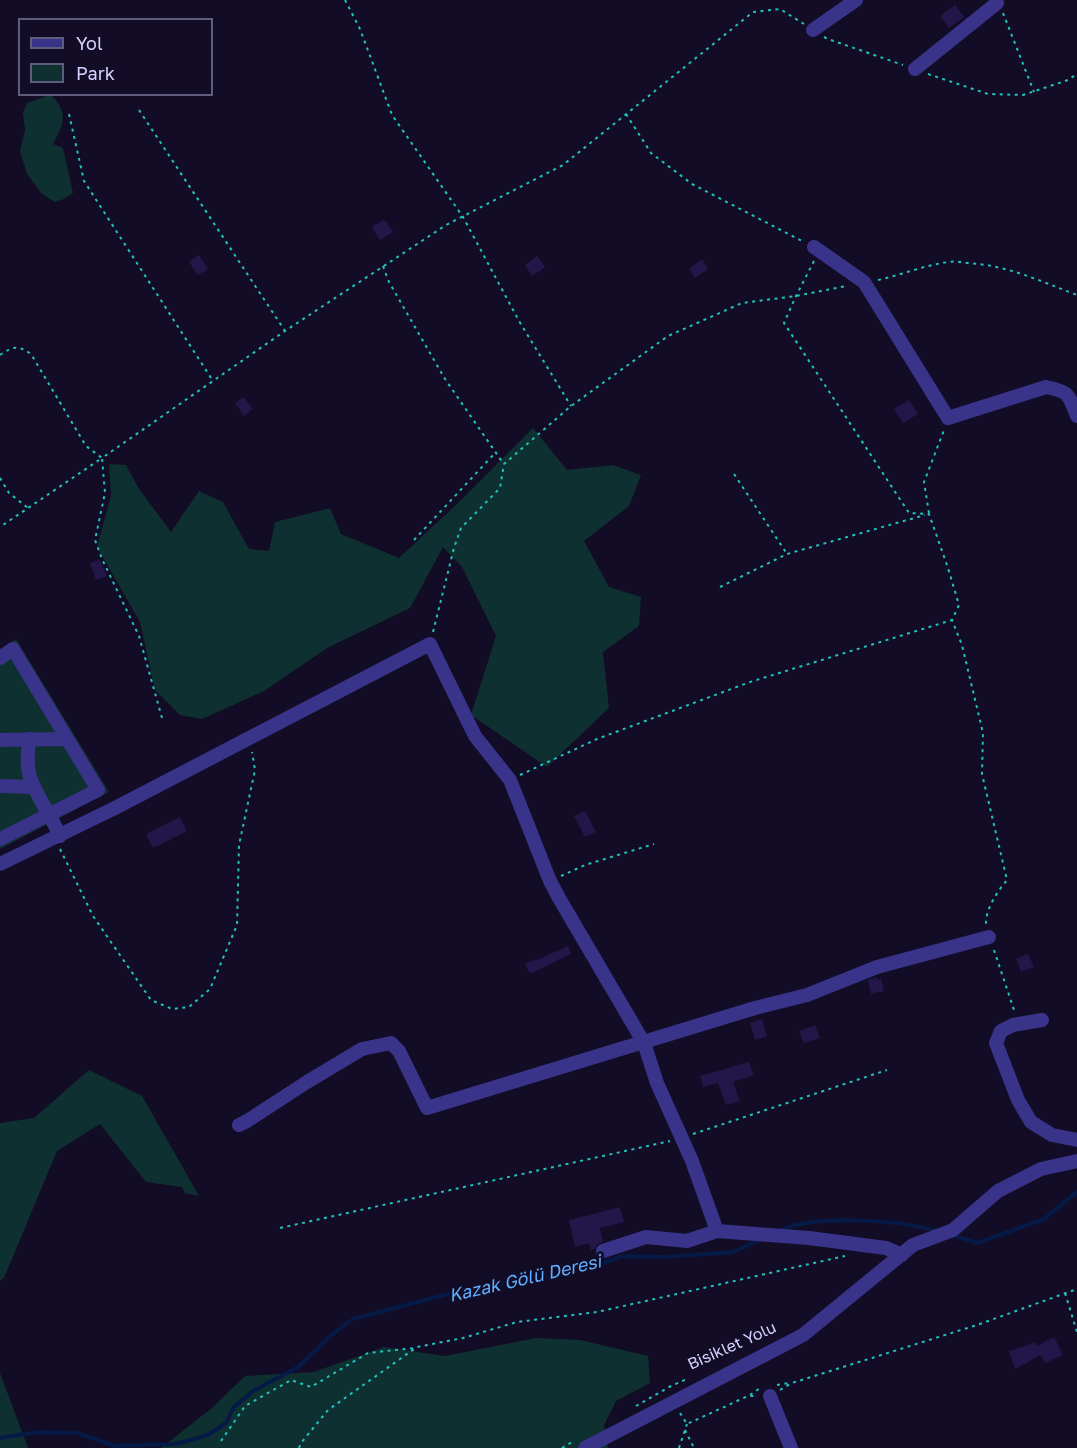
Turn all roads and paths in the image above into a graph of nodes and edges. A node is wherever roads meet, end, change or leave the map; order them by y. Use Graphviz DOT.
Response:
graph roads {
  1 [pos="345,0"];
  2 [pos="856,0"];
  3 [pos="997,3"];
  4 [pos="813,30"];
  5 [pos="915,69"];
  6 [pos="1077,74"];
  7 [pos="1034,92"];
  8 [pos="138,110"];
  9 [pos="69,114"];
  10 [pos="626,114"];
  11 [pos="463,217"];
  12 [pos="814,247"];
  13 [pos="383,266"];
  14 [pos="864,282"];
  15 [pos="1077,295"];
  16 [pos="796,296"];
  17 [pos="285,331"];
  18 [pos="0,355"];
  19 [pos="213,381"];
  20 [pos="571,406"];
  21 [pos="1077,416"];
  22 [pos="948,418"];
  23 [pos="495,453"];
  24 [pos="102,458"];
  25 [pos="504,464"];
  26 [pos="734,474"];
  27 [pos="0,478"];
  28 [pos="28,508"];
  29 [pos="929,514"];
  30 [pos="0,527"];
  31 [pos="414,540"];
  32 [pos="787,554"];
  33 [pos="720,587"];
  34 [pos="952,620"];
  35 [pos="430,644"];
  36 [pos="0,658"];
  37 [pos="162,718"];
  38 [pos="249,737"];
  39 [pos="29,739"];
  40 [pos="67,739"];
  41 [pos="0,740"];
  42 [pos="510,780"];
  43 [pos="0,786"];
  44 [pos="34,787"];
  45 [pos="49,815"];
  46 [pos="57,837"];
  47 [pos="0,839"];
  48 [pos="654,844"];
  49 [pos="0,864"];
  50 [pos="550,880"];
  51 [pos="989,937"];
  52 [pos="1042,1020"];
  53 [pos="1013,1024"];
  54 [pos="644,1043"];
  55 [pos="887,1070"];
  56 [pos="238,1125"];
  57 [pos="682,1138"];
  58 [pos="1077,1140"];
  59 [pos="1077,1161"];
  60 [pos="280,1228"];
  61 [pos="717,1231"];
  62 [pos="603,1251"];
  63 [pos="902,1254"];
  64 [pos="852,1255"];
  65 [pos="1077,1289"];
  66 [pos="1065,1293"];
  67 [pos="1077,1332"];
  68 [pos="417,1347"];
  69 [pos="690,1378"];
  70 [pos="770,1396"];
  71 [pos="675,1402"];
  72 [pos="630,1409"];
  73 [pos="687,1424"];
  74 [pos="685,1430"];
  75 [pos="221,1440"];
  76 [pos="583,1442"];
  77 [pos="299,1448"];
  78 [pos="562,1448"];
  79 [pos="679,1448"];
  80 [pos="694,1448"];
  81 [pos="791,1448"];
  1 -- 11 [label="path"];
  2 -- 4 [label="street"];
  3 -- 5 [label="street"];
  3 -- 7 [label="path"];
  4 -- 5 [label="path"];
  4 -- 10 [label="path"];
  5 -- 7 [label="path"];
  6 -- 7 [label="path"];
  8 -- 17 [label="path"];
  9 -- 19 [label="path"];
  10 -- 11 [label="path"];
  10 -- 12 [label="path"];
  11 -- 13 [label="path"];
  11 -- 20 [label="path"];
  12 -- 14 [label="street"];
  12 -- 16 [label="path"];
  13 -- 17 [label="path"];
  13 -- 23 [label="path"];
  14 -- 15 [label="path"];
  14 -- 16 [label="path"];
  14 -- 22 [label="street"];
  16 -- 20 [label="path"];
  16 -- 29 [label="path"];
  17 -- 19 [label="path"];
  18 -- 24 [label="path"];
  19 -- 24 [label="path"];
  20 -- 25 [label="path"];
  21 -- 22 [label="street"];
  22 -- 29 [label="path"];
  23 -- 25 [label="path"];
  23 -- 31 [label="path"];
  24 -- 28 [label="path"];
  24 -- 37 [label="path"];
  25 -- 35 [label="path"];
  26 -- 32 [label="path"];
  27 -- 28 [label="path"];
  28 -- 30 [label="path"];
  29 -- 32 [label="path"];
  29 -- 34 [label="path"];
  32 -- 33 [label="path"];
  34 -- 42 [label="path"];
  34 -- 51 [label="path"];
  35 -- 38 [label="street"];
  35 -- 42 [label="street"];
  36 -- 40 [label="street"];
  38 -- 46 [label="street"];
  38 -- 46 [label="path"];
  39 -- 40 [label="street"];
  39 -- 41 [label="street"];
  39 -- 44 [label="street"];
  40 -- 45 [label="street"];
  42 -- 50 [label="street"];
  43 -- 44 [label="street"];
  44 -- 45 [label="street"];
  45 -- 46 [label="street"];
  45 -- 47 [label="street"];
  46 -- 49 [label="street"];
  48 -- 50 [label="path"];
  50 -- 54 [label="street"];
  51 -- 53 [label="path"];
  51 -- 54 [label="street"];
  52 -- 53 [label="street"];
  53 -- 58 [label="street"];
  54 -- 56 [label="street"];
  54 -- 57 [label="street"];
  55 -- 57 [label="path"];
  57 -- 60 [label="path"];
  57 -- 61 [label="street"];
  59 -- 63 [label="street"];
  61 -- 62 [label="street"];
  61 -- 63 [label="street"];
  63 -- 71 [label="street"];
  64 -- 68 [label="path"];
  65 -- 66 [label="path"];
  66 -- 67 [label="path"];
  66 -- 70 [label="path"];
  68 -- 75 [label="path"];
  68 -- 77 [label="path"];
  69 -- 72 [label="path, Bisiklet Yolu"];
  70 -- 73 [label="path"];
  70 -- 81 [label="street"];
  71 -- 73 [label="path"];
  71 -- 76 [label="street"];
  73 -- 74 [label="path"];
  74 -- 79 [label="path"];
  74 -- 80 [label="path"];
  76 -- 78 [label="path"];
}
